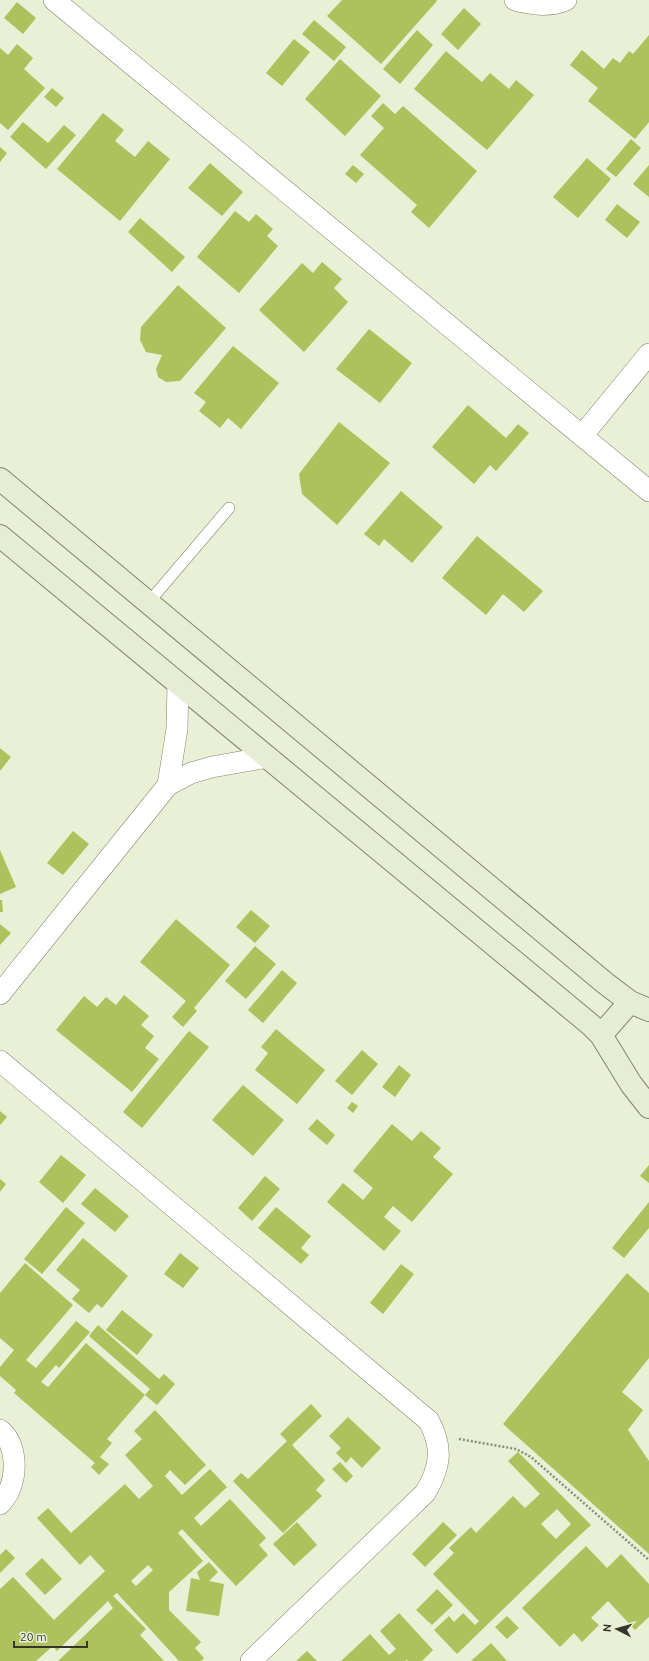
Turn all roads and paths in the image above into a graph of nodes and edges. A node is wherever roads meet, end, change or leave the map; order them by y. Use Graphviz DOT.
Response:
graph roads {
  1 [pos="54,0"];
  2 [pos="515,0"];
  3 [pos="566,0"];
  4 [pos="649,354"];
  5 [pos="582,436"];
  6 [pos="0,479"];
  7 [pos="649,492"];
  8 [pos="229,508"];
  9 [pos="0,536"];
  10 [pos="149,602"];
  11 [pos="178,684"];
  12 [pos="268,757"];
  13 [pos="168,785"];
  14 [pos="0,994"];
  15 [pos="639,1006"];
  16 [pos="601,1035"];
  17 [pos="0,1061"];
  18 [pos="649,1107"];
  19 [pos="0,1430"];
  20 [pos="436,1435"];
  21 [pos="0,1504"];
  22 [pos="649,1560"];
  23 [pos="251,1661"];
  1 -- 5 [label="street"];
  2 -- 3 [label="street"];
  4 -- 5 [label="street"];
  5 -- 7 [label="street"];
  6 -- 10 [label="main road"];
  8 -- 10 [label="lane"];
  9 -- 11 [label="main road"];
  10 -- 15 [label="main road"];
  11 -- 12 [label="main road"];
  11 -- 13 [label="street"];
  12 -- 13 [label="street"];
  12 -- 16 [label="main road"];
  13 -- 14 [label="street"];
  15 -- 16 [label="main road"];
  16 -- 18 [label="main road"];
  17 -- 20 [label="street"];
  19 -- 21 [label="street"];
  20 -- 22 [label="path"];
  20 -- 23 [label="street"];
}
